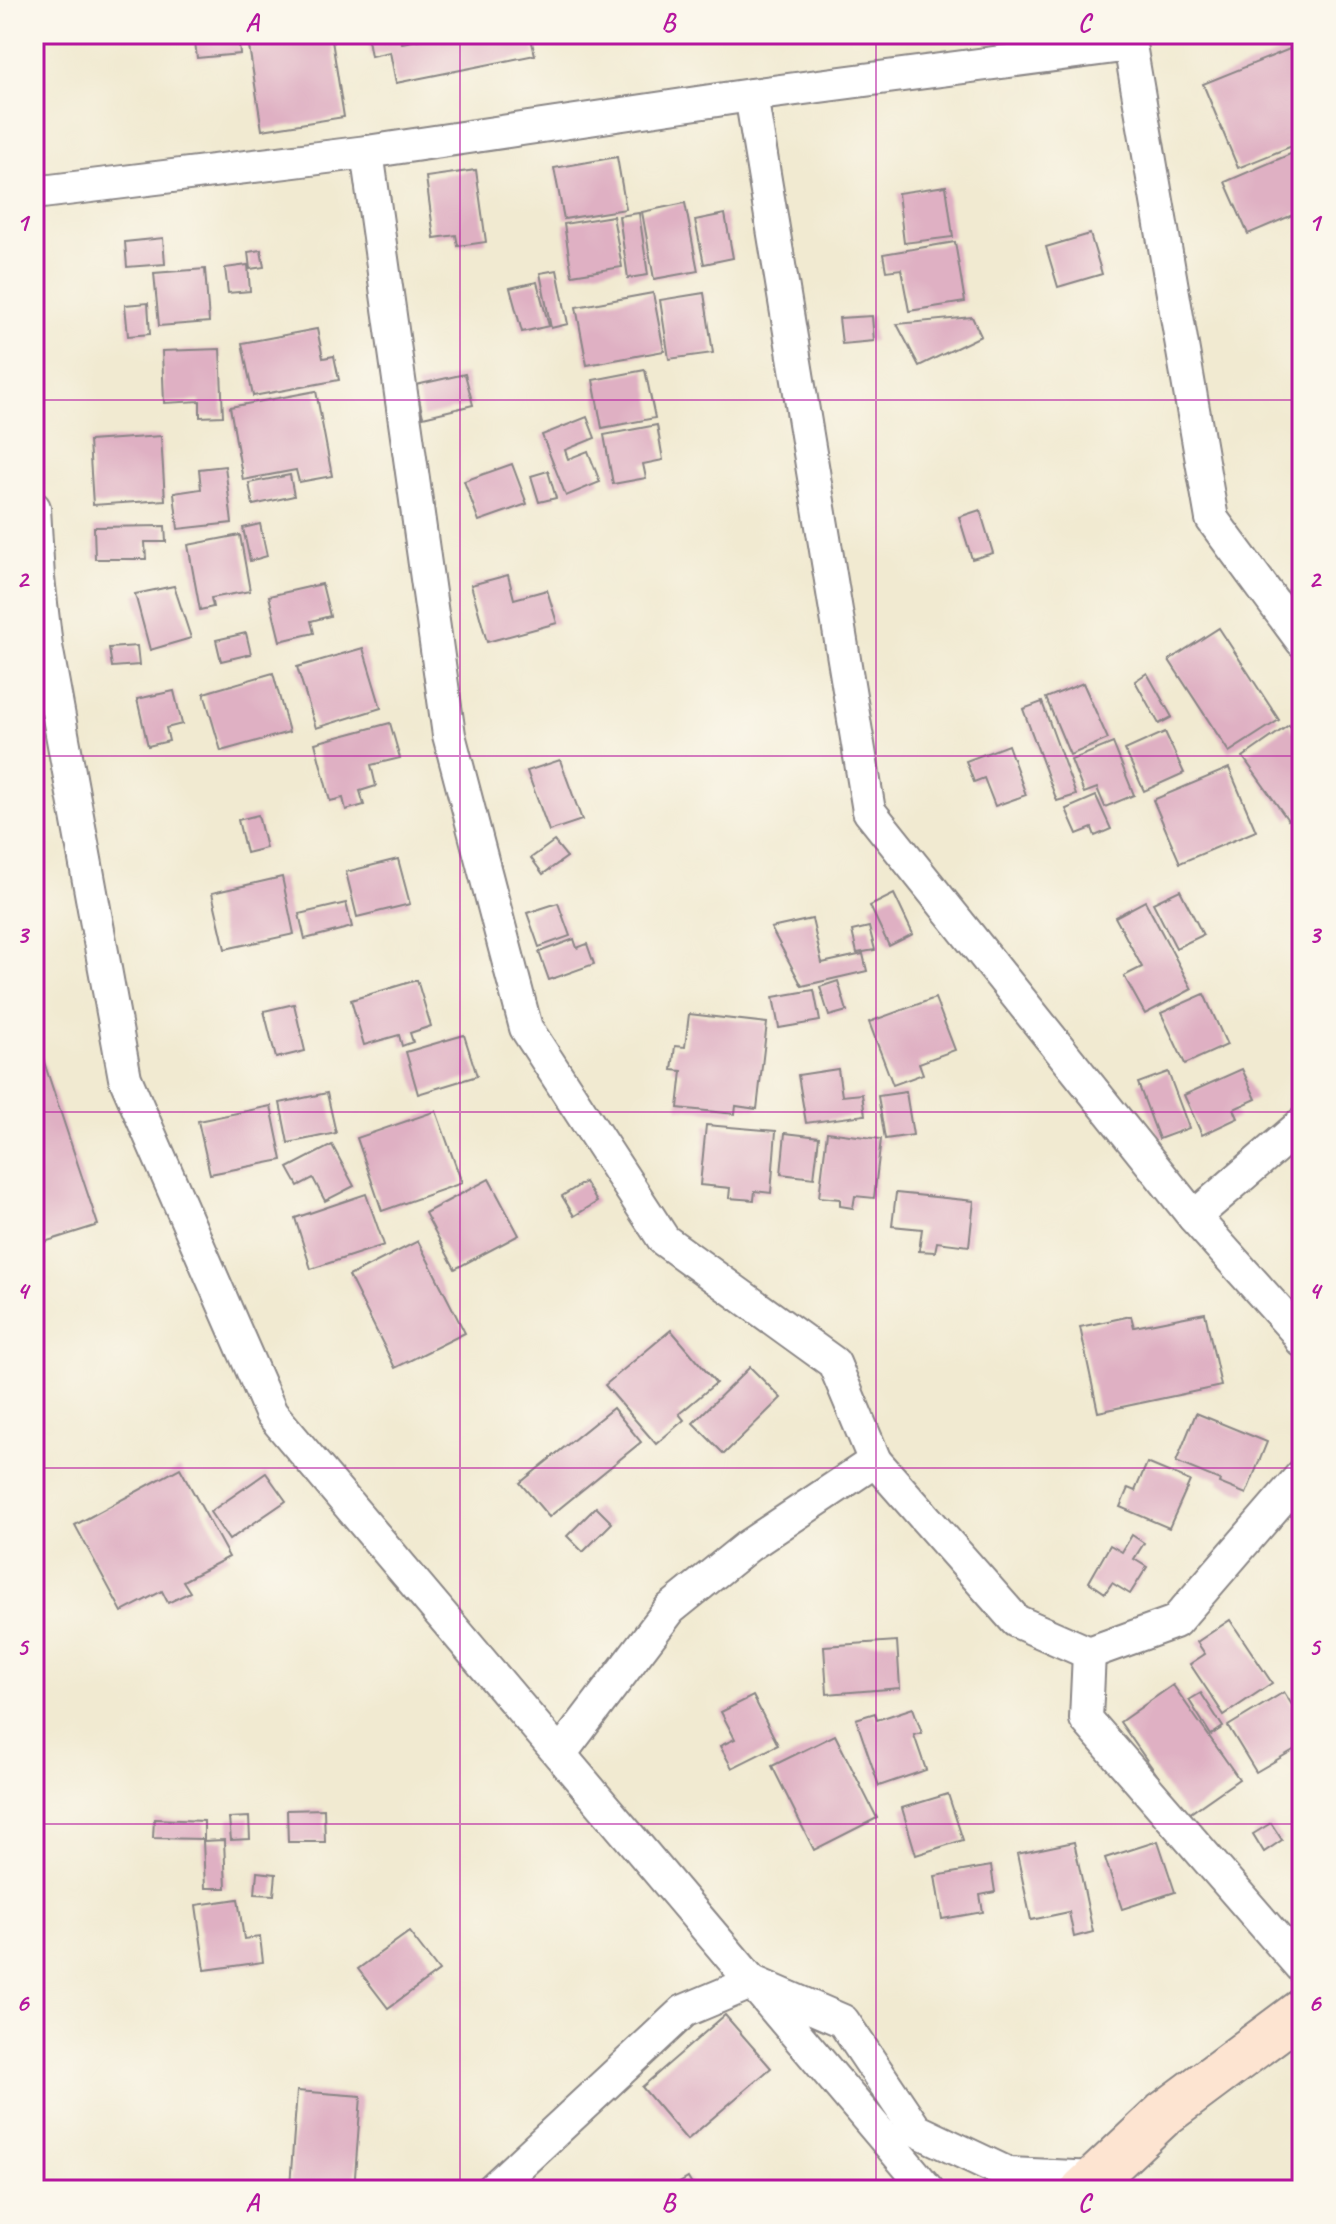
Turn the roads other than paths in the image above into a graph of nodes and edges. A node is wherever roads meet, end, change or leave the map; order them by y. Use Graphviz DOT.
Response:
graph roads {
  1 [pos="1130,40"];
  2 [pos="751,95"];
  3 [pos="367,152"];
  4 [pos="34,193"];
  5 [pos="34,508"];
  6 [pos="36,578"];
  7 [pos="1302,641"];
  8 [pos="40,647"];
  9 [pos="1302,1124"];
  10 [pos="1194,1217"];
  11 [pos="1302,1341"];
  12 [pos="875,1461"];
  13 [pos="1302,1475"];
  14 [pos="1089,1653"];
  15 [pos="560,1754"];
  16 [pos="1302,1968"];
  17 [pos="753,1982"];
  18 [pos="1302,2011"];
  19 [pos="1090,2184"];
  20 [pos="492,2190"];
  21 [pos="928,2190"];
  1 -- 2 [label="street"];
  1 -- 7 [label="street"];
  2 -- 3 [label="street"];
  2 -- 10 [label="street"];
  3 -- 4 [label="street"];
  3 -- 12 [label="street"];
  5 -- 6 [label="street"];
  6 -- 8 [label="street"];
  8 -- 15 [label="street"];
  9 -- 10 [label="street"];
  10 -- 11 [label="street"];
  12 -- 14 [label="street"];
  12 -- 15 [label="street"];
  13 -- 14 [label="street"];
  14 -- 16 [label="street"];
  15 -- 17 [label="street"];
  17 -- 19 [label="street"];
  17 -- 20 [label="street"];
  17 -- 21 [label="street"];
  18 -- 19 [label="street"];
}
